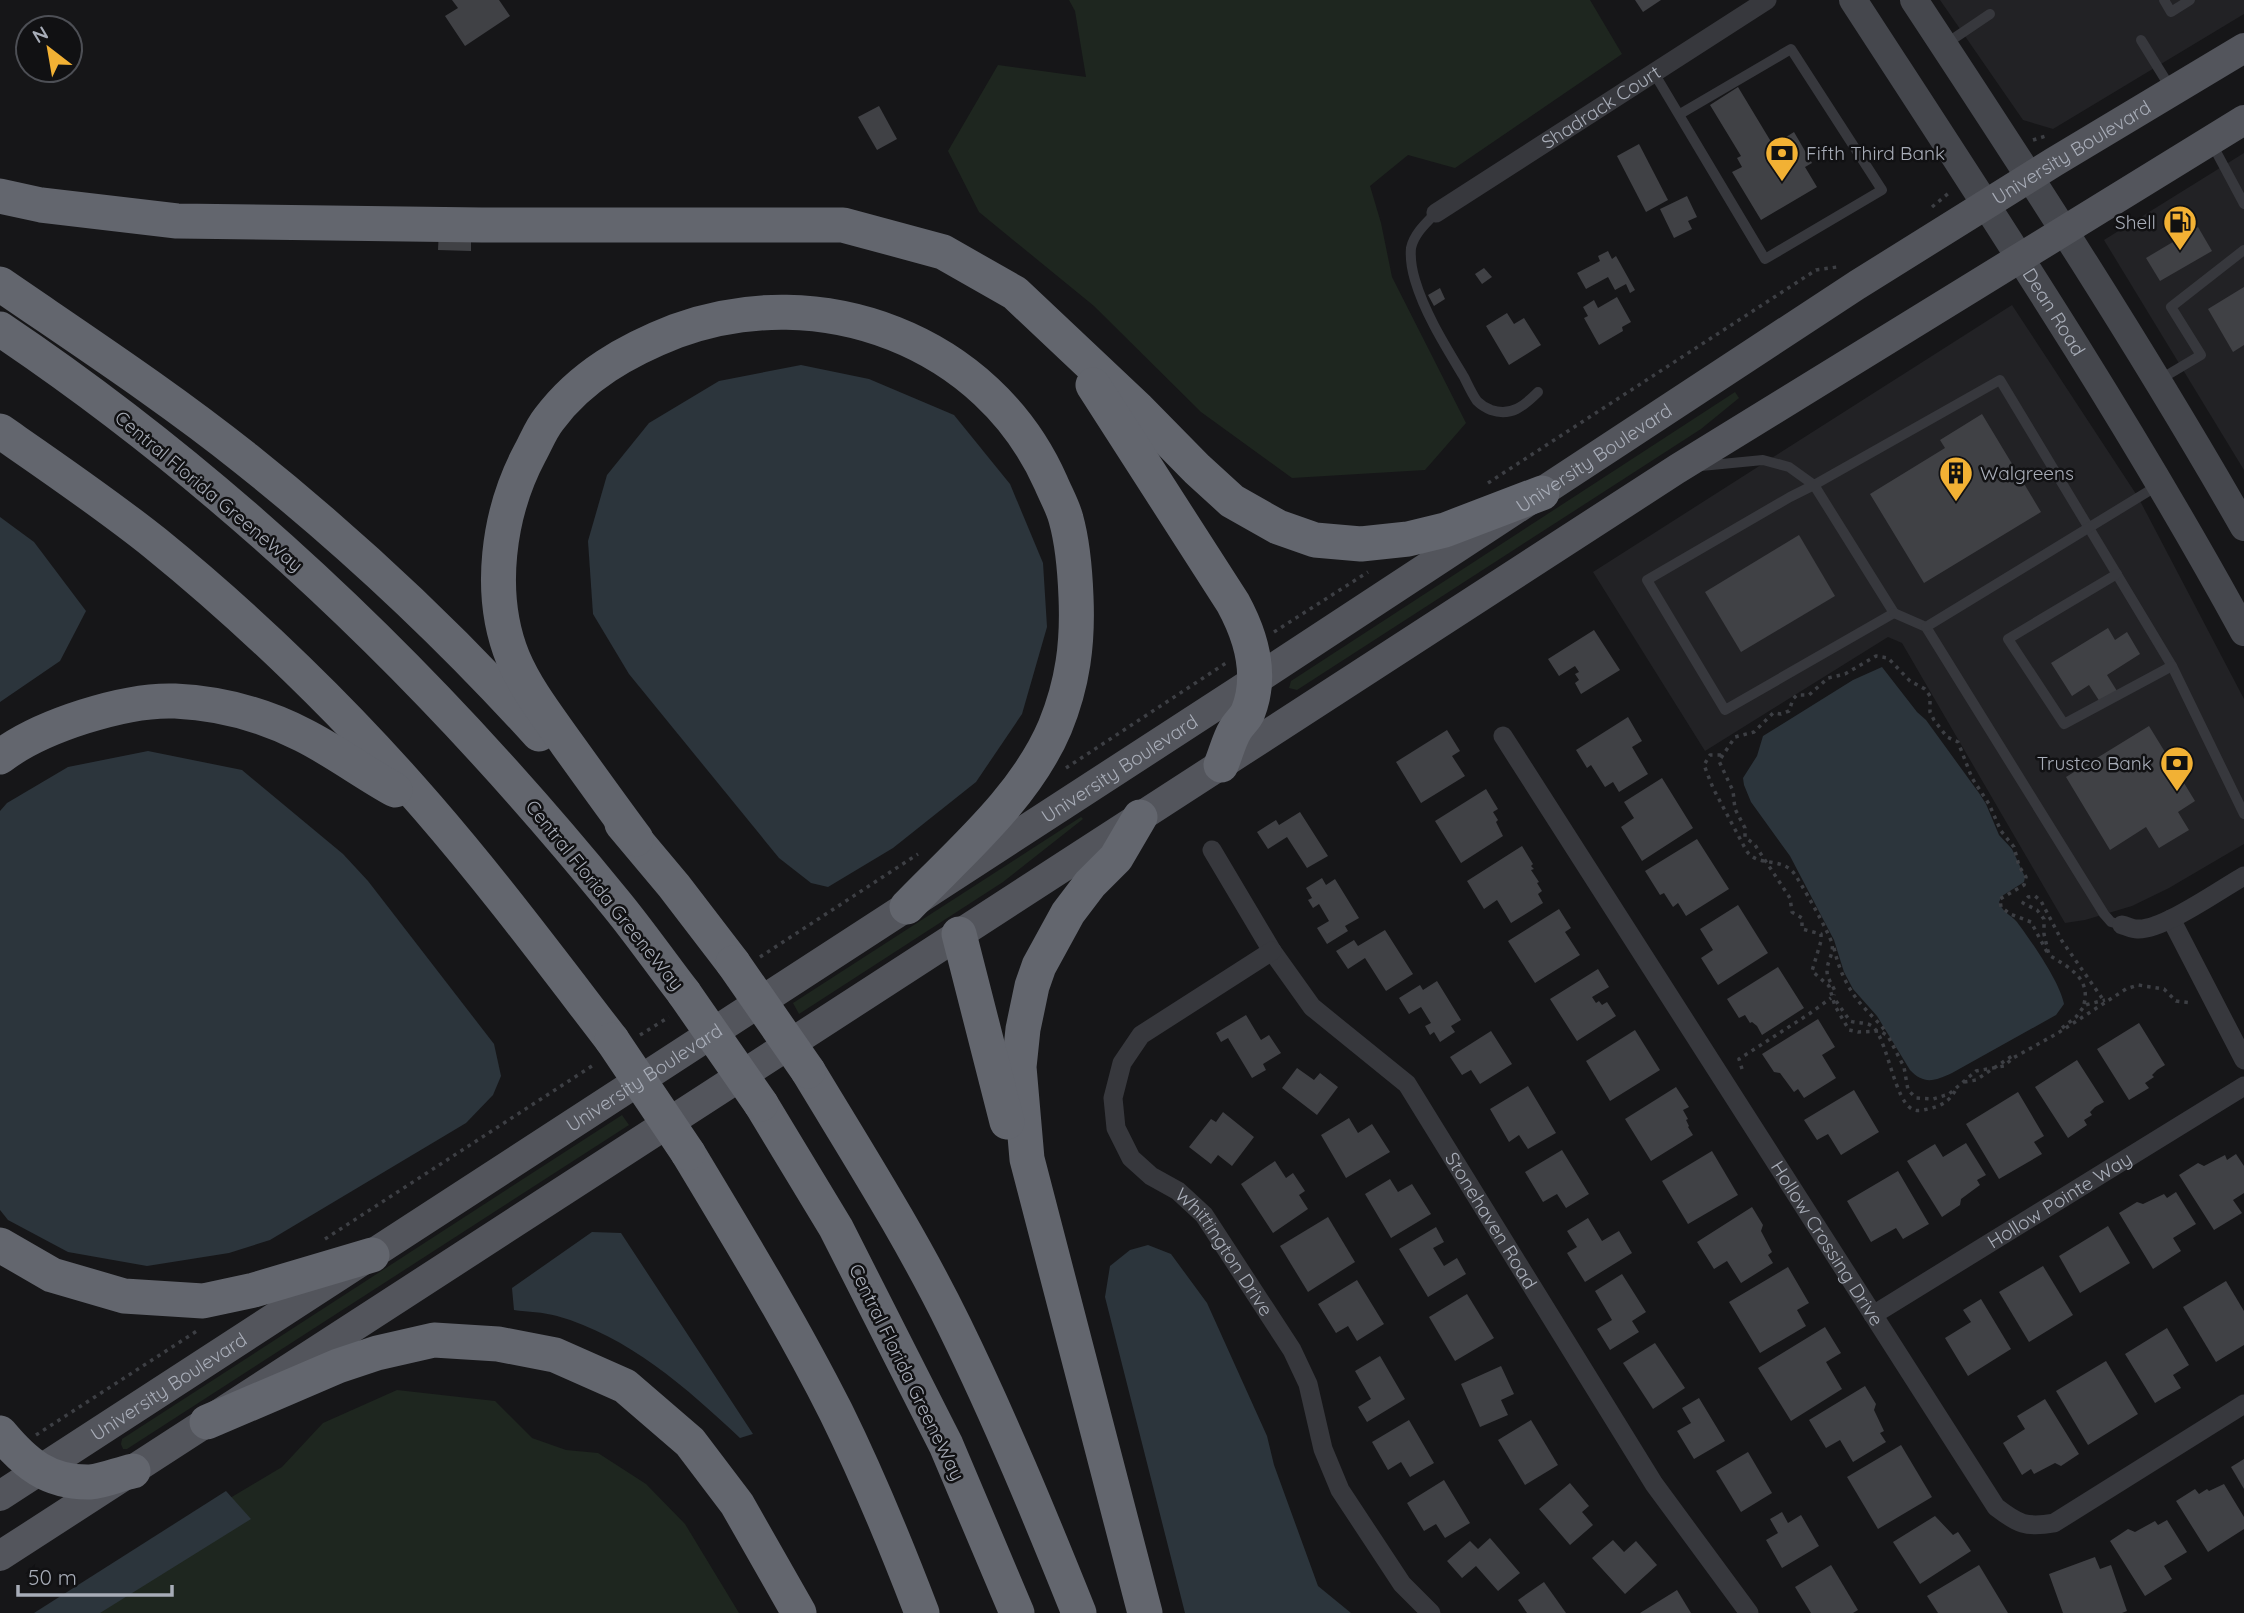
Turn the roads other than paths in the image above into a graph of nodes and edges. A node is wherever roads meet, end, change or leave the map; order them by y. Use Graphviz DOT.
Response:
graph roads {
  1 [pos="1767,0"];
  2 [pos="1853,0"];
  3 [pos="1914,0"];
  4 [pos="2164,0"];
  5 [pos="2190,0"];
  6 [pos="1990,14"];
  7 [pos="2141,40"];
  8 [pos="1944,45"];
  9 [pos="2244,48"];
  10 [pos="1654,73"];
  11 [pos="2172,90"];
  12 [pos="1680,114"];
  13 [pos="2244,120"];
  14 [pos="2210,141"];
  15 [pos="2031,176"];
  16 [pos="0,196"];
  17 [pos="2244,204"];
  18 [pos="1986,205"];
  19 [pos="1436,213"];
  20 [pos="2065,230"];
  21 [pos="2244,250"];
  22 [pos="2021,257"];
  23 [pos="0,284"];
  24 [pos="0,329"];
  25 [pos="1067,344"];
  26 [pos="2159,380"];
  27 [pos="1538,392"];
  28 [pos="0,431"];
  29 [pos="1677,469"];
  30 [pos="2161,484"];
  31 [pos="1814,485"];
  32 [pos="1542,493"];
  33 [pos="2088,526"];
  34 [pos="2244,527"];
  35 [pos="2117,574"];
  36 [pos="1894,613"];
  37 [pos="1926,627"];
  38 [pos="2244,632"];
  39 [pos="2172,666"];
  40 [pos="1254,681"];
  41 [pos="1503,736"];
  42 [pos="0,757"];
  43 [pos="1221,765"];
  44 [pos="428,808"];
  45 [pos="2244,814"];
  46 [pos="1140,817"];
  47 [pos="636,839"];
  48 [pos="1212,850"];
  49 [pos="2244,876"];
  50 [pos="907,907"];
  51 [pos="2171,919"];
  52 [pos="2122,925"];
  53 [pos="959,934"];
  54 [pos="1272,951"];
  55 [pos="2244,1060"];
  56 [pos="2244,1086"];
  57 [pos="1027,1159"];
  58 [pos="0,1245"];
  59 [pos="372,1255"];
  60 [pos="1873,1315"];
  61 [pos="2244,1404"];
  62 [pos="207,1422"];
  63 [pos="0,1433"];
  64 [pos="39,1471"];
  65 [pos="133,1471"];
  66 [pos="0,1496"];
  67 [pos="0,1556"];
  68 [pos="799,1613"];
  69 [pos="922,1613"];
  70 [pos="1017,1613"];
  71 [pos="1079,1613"];
  72 [pos="1145,1613"];
  73 [pos="1431,1613"];
  74 [pos="1749,1613"];
  1 -- 10 [label="street, Shadrack Court"];
  2 -- 18 [label="main road, Dean Road"];
  3 -- 8 [label="main road"];
  4 -- 5 [label="lane"];
  6 -- 8 [label="lane"];
  7 -- 11 [label="lane"];
  8 -- 15 [label="main road"];
  9 -- 11 [label="main road, University Boulevard"];
  10 -- 12 [label="lane"];
  10 -- 19 [label="street, Shadrack Court"];
  11 -- 15 [label="main road, University Boulevard"];
  12 -- 12 [label="lane"];
  13 -- 14 [label="main road"];
  14 -- 17 [label="lane"];
  14 -- 20 [label="main road"];
  15 -- 18 [label="main road, University Boulevard"];
  15 -- 20 [label="main road"];
  16 -- 25 [label="highway"];
  18 -- 22 [label="main road, Dean Road"];
  18 -- 32 [label="main road, University Boulevard"];
  19 -- 27 [label="lane"];
  20 -- 22 [label="main road"];
  20 -- 26 [label="main road"];
  21 -- 26 [label="lane"];
  22 -- 29 [label="main road"];
  22 -- 30 [label="main road, Dean Road"];
  23 -- 47 [label="highway"];
  24 -- 70 [label="highway, Central Florida GreeneWay, bridge"];
  25 -- 32 [label="highway"];
  25 -- 40 [label="highway"];
  26 -- 34 [label="main road"];
  28 -- 44 [label="highway"];
  29 -- 31 [label="lane"];
  29 -- 43 [label="main road"];
  30 -- 33 [label="lane"];
  30 -- 38 [label="main road, Dean Road"];
  31 -- 33 [label="lane"];
  31 -- 36 [label="lane"];
  31 -- 36 [label="lane"];
  32 -- 40 [label="main road, University Boulevard"];
  33 -- 35 [label="lane"];
  33 -- 37 [label="lane"];
  35 -- 39 [label="lane"];
  35 -- 39 [label="lane"];
  36 -- 37 [label="lane"];
  37 -- 52 [label="lane"];
  39 -- 45 [label="lane"];
  40 -- 43 [label="highway"];
  40 -- 50 [label="main road, University Boulevard"];
  41 -- 60 [label="street, Hollow Crossing Drive"];
  42 -- 44 [label="highway"];
  43 -- 46 [label="main road"];
  44 -- 69 [label="highway, bridge"];
  46 -- 53 [label="main road"];
  46 -- 57 [label="highway"];
  47 -- 50 [label="highway"];
  47 -- 71 [label="highway, bridge"];
  48 -- 54 [label="street, Stonehaven Road"];
  49 -- 51 [label="street"];
  50 -- 59 [label="main road, University Boulevard"];
  51 -- 52 [label="street"];
  51 -- 55 [label="street"];
  53 -- 57 [label="highway"];
  53 -- 62 [label="main road"];
  54 -- 73 [label="street, Whittington Drive"];
  54 -- 74 [label="street, Stonehaven Road"];
  56 -- 60 [label="street, Hollow Pointe Way"];
  57 -- 72 [label="highway"];
  58 -- 59 [label="highway"];
  59 -- 64 [label="main road, University Boulevard"];
  60 -- 61 [label="street, Hollow Crossing Drive"];
  62 -- 65 [label="main road"];
  62 -- 68 [label="highway"];
  63 -- 64 [label="highway"];
  64 -- 65 [label="highway"];
  64 -- 66 [label="main road, University Boulevard"];
  65 -- 67 [label="main road"];
}
